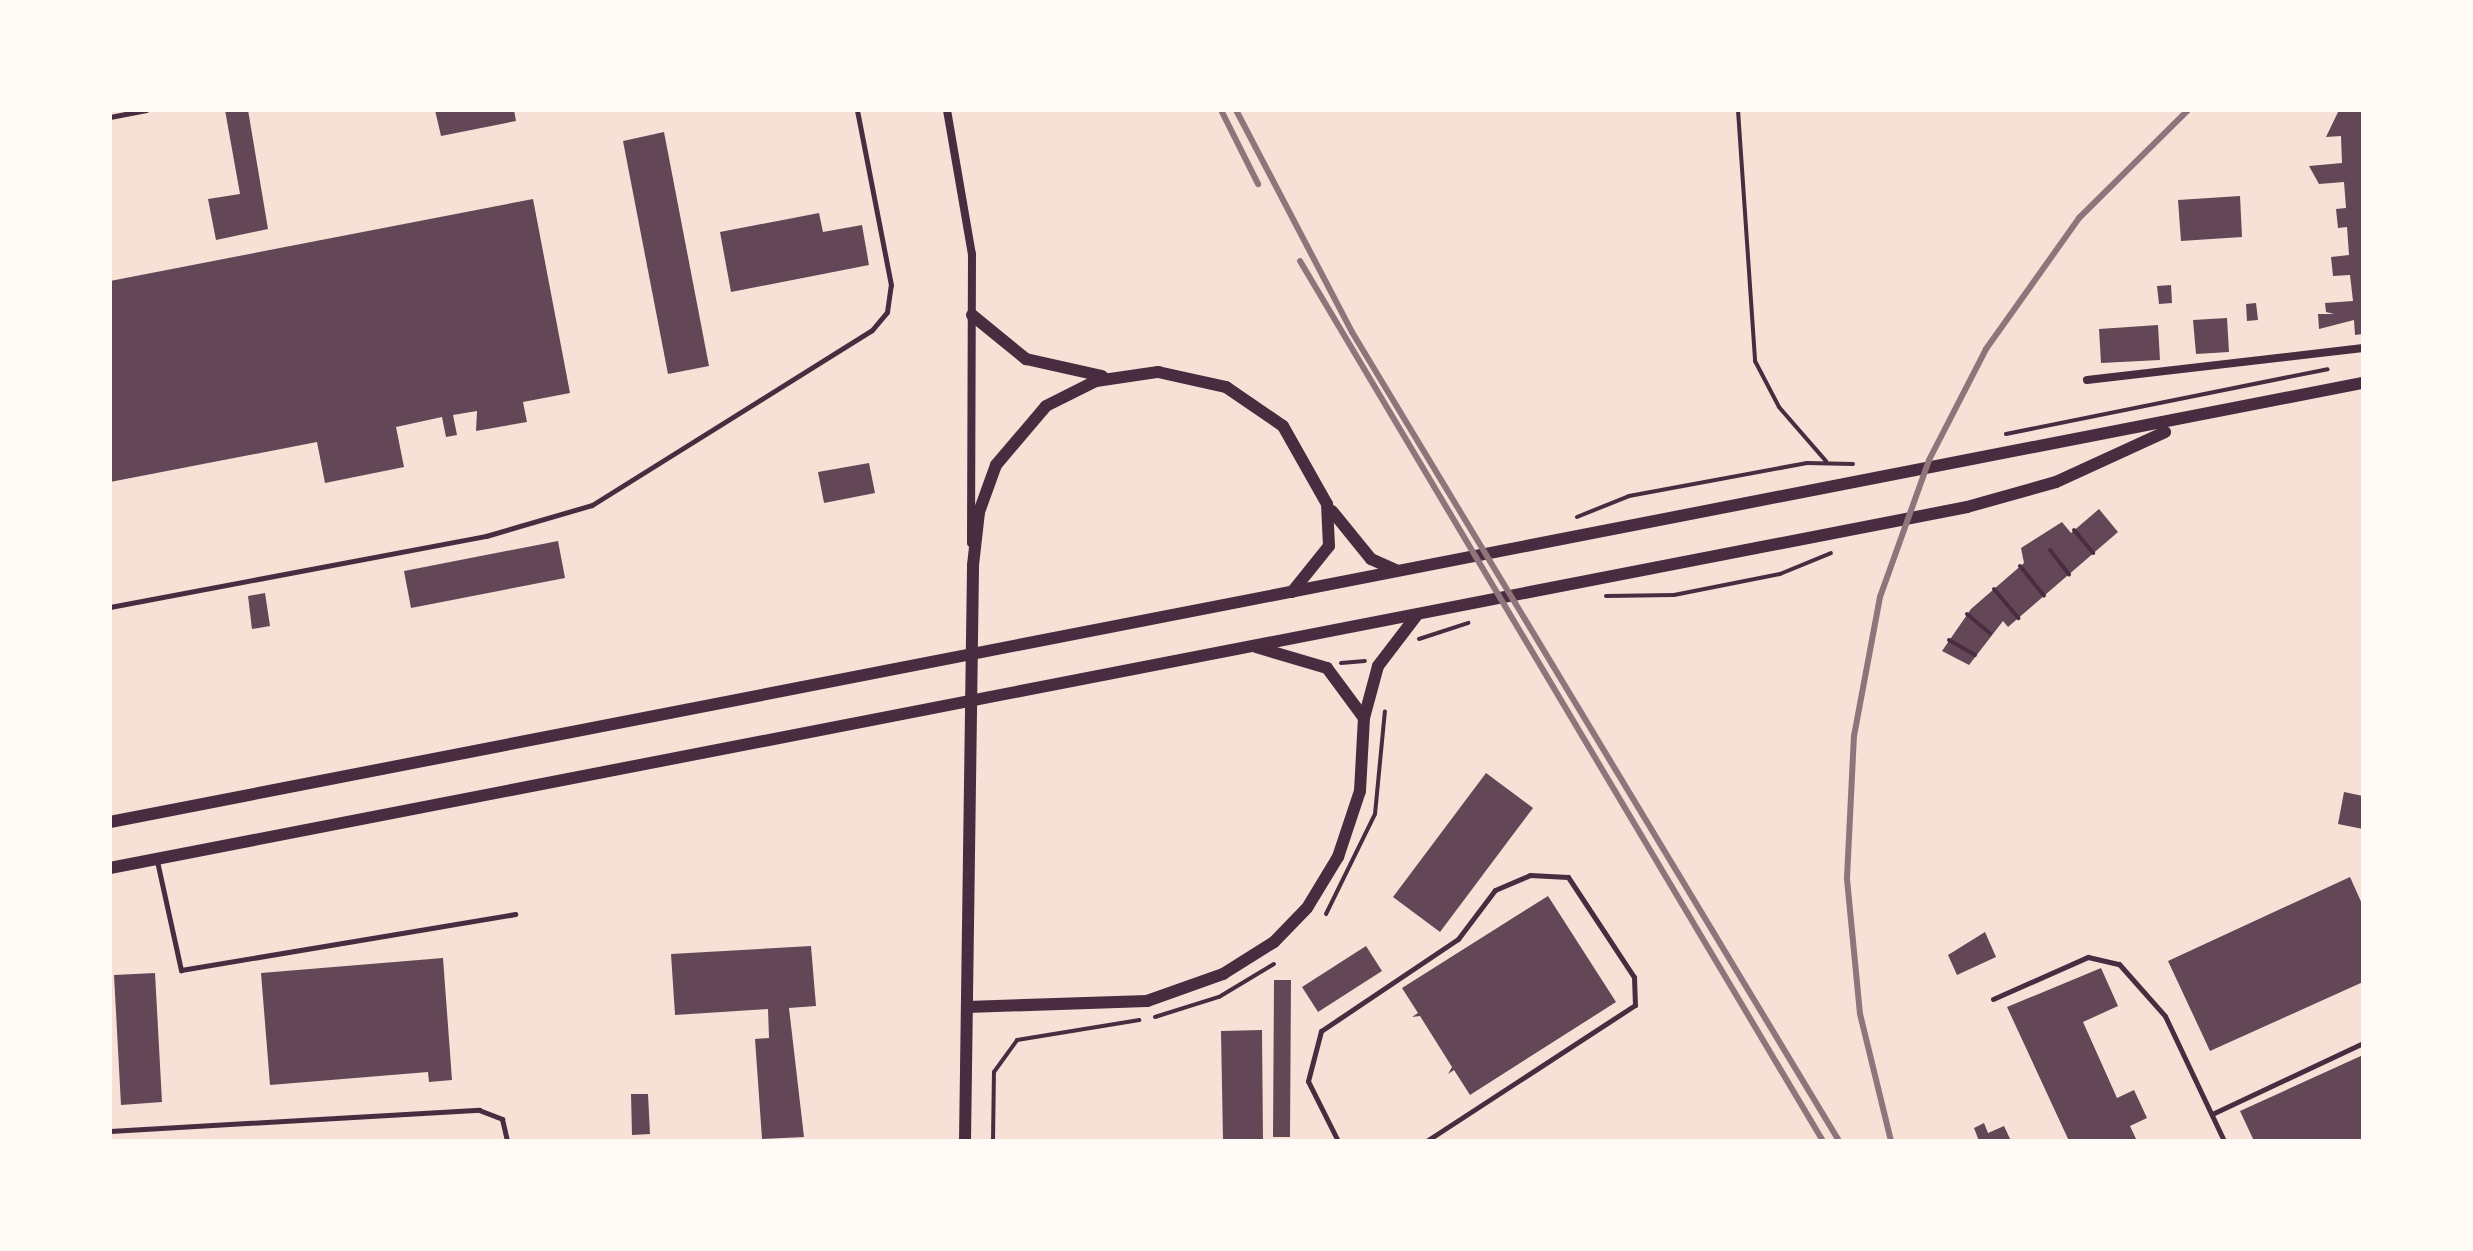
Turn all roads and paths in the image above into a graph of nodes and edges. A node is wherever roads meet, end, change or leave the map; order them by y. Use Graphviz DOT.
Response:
graph roads {
  1 [pos="146,110"];
  2 [pos="857,110"];
  3 [pos="947,110"];
  4 [pos="1738,110"];
  5 [pos="110,117"];
  6 [pos="972,315"];
  7 [pos="2363,348"];
  8 [pos="2333,368"];
  9 [pos="1110,377"];
  10 [pos="2087,380"];
  11 [pos="2360,385"];
  12 [pos="2186,423"];
  13 [pos="1995,438"];
  14 [pos="1826,461"];
  15 [pos="1871,464"];
  16 [pos="1327,504"];
  17 [pos="1564,523"];
  18 [pos="2074,530"];
  19 [pos="1841,548"];
  20 [pos="2050,550"];
  21 [pos="2093,553"];
  22 [pos="973,565"];
  23 [pos="2020,566"];
  24 [pos="1407,570"];
  25 [pos="2069,574"];
  26 [pos="1994,589"];
  27 [pos="1292,592"];
  28 [pos="1602,596"];
  29 [pos="2044,596"];
  30 [pos="110,607"];
  31 [pos="1419,613"];
  32 [pos="1967,614"];
  33 [pos="2018,618"];
  34 [pos="1484,619"];
  35 [pos="1990,633"];
  36 [pos="1949,640"];
  37 [pos="1415,641"];
  38 [pos="1249,646"];
  39 [pos="1975,655"];
  40 [pos="1379,663"];
  41 [pos="1328,669"];
  42 [pos="1385,697"];
  43 [pos="1364,718"];
  44 [pos="110,822"];
  45 [pos="156,859"];
  46 [pos="110,868"];
  47 [pos="515,914"];
  48 [pos="1318,924"];
  49 [pos="1281,960"];
  50 [pos="1993,999"];
  51 [pos="967,1007"];
  52 [pos="2363,1043"];
  53 [pos="2212,1114"];
  54 [pos="110,1131"];
  55 [pos="507,1141"];
  56 [pos="965,1141"];
  57 [pos="993,1141"];
  58 [pos="1338,1141"];
  59 [pos="1426,1141"];
  60 [pos="2224,1141"];
  1 -- 5 [label="lane"];
  2 -- 30 [label="lane"];
  3 -- 6 [label="street"];
  4 -- 14 [label="path"];
  6 -- 9 [label="street"];
  6 -- 22 [label="street"];
  7 -- 10 [label="street"];
  8 -- 13 [label="path"];
  9 -- 16 [label="street"];
  9 -- 22 [label="street"];
  11 -- 12 [label="street"];
  12 -- 24 [label="street"];
  12 -- 31 [label="street"];
  15 -- 17 [label="path"];
  16 -- 24 [label="street"];
  16 -- 27 [label="street"];
  18 -- 21 [label="path"];
  19 -- 28 [label="path"];
  20 -- 25 [label="path"];
  22 -- 51 [label="street"];
  23 -- 29 [label="path"];
  24 -- 27 [label="street"];
  26 -- 33 [label="path"];
  27 -- 44 [label="street"];
  31 -- 38 [label="street"];
  31 -- 43 [label="street"];
  32 -- 35 [label="path"];
  34 -- 37 [label="path"];
  36 -- 39 [label="path"];
  38 -- 43 [label="street"];
  38 -- 45 [label="street"];
  40 -- 41 [label="path"];
  42 -- 48 [label="path"];
  43 -- 51 [label="street"];
  45 -- 46 [label="street"];
  45 -- 47 [label="lane"];
  49 -- 57 [label="path"];
  50 -- 53 [label="lane"];
  51 -- 56 [label="street"];
  52 -- 53 [label="lane"];
  53 -- 60 [label="lane"];
  54 -- 55 [label="lane"];
  58 -- 59 [label="lane"];
}
